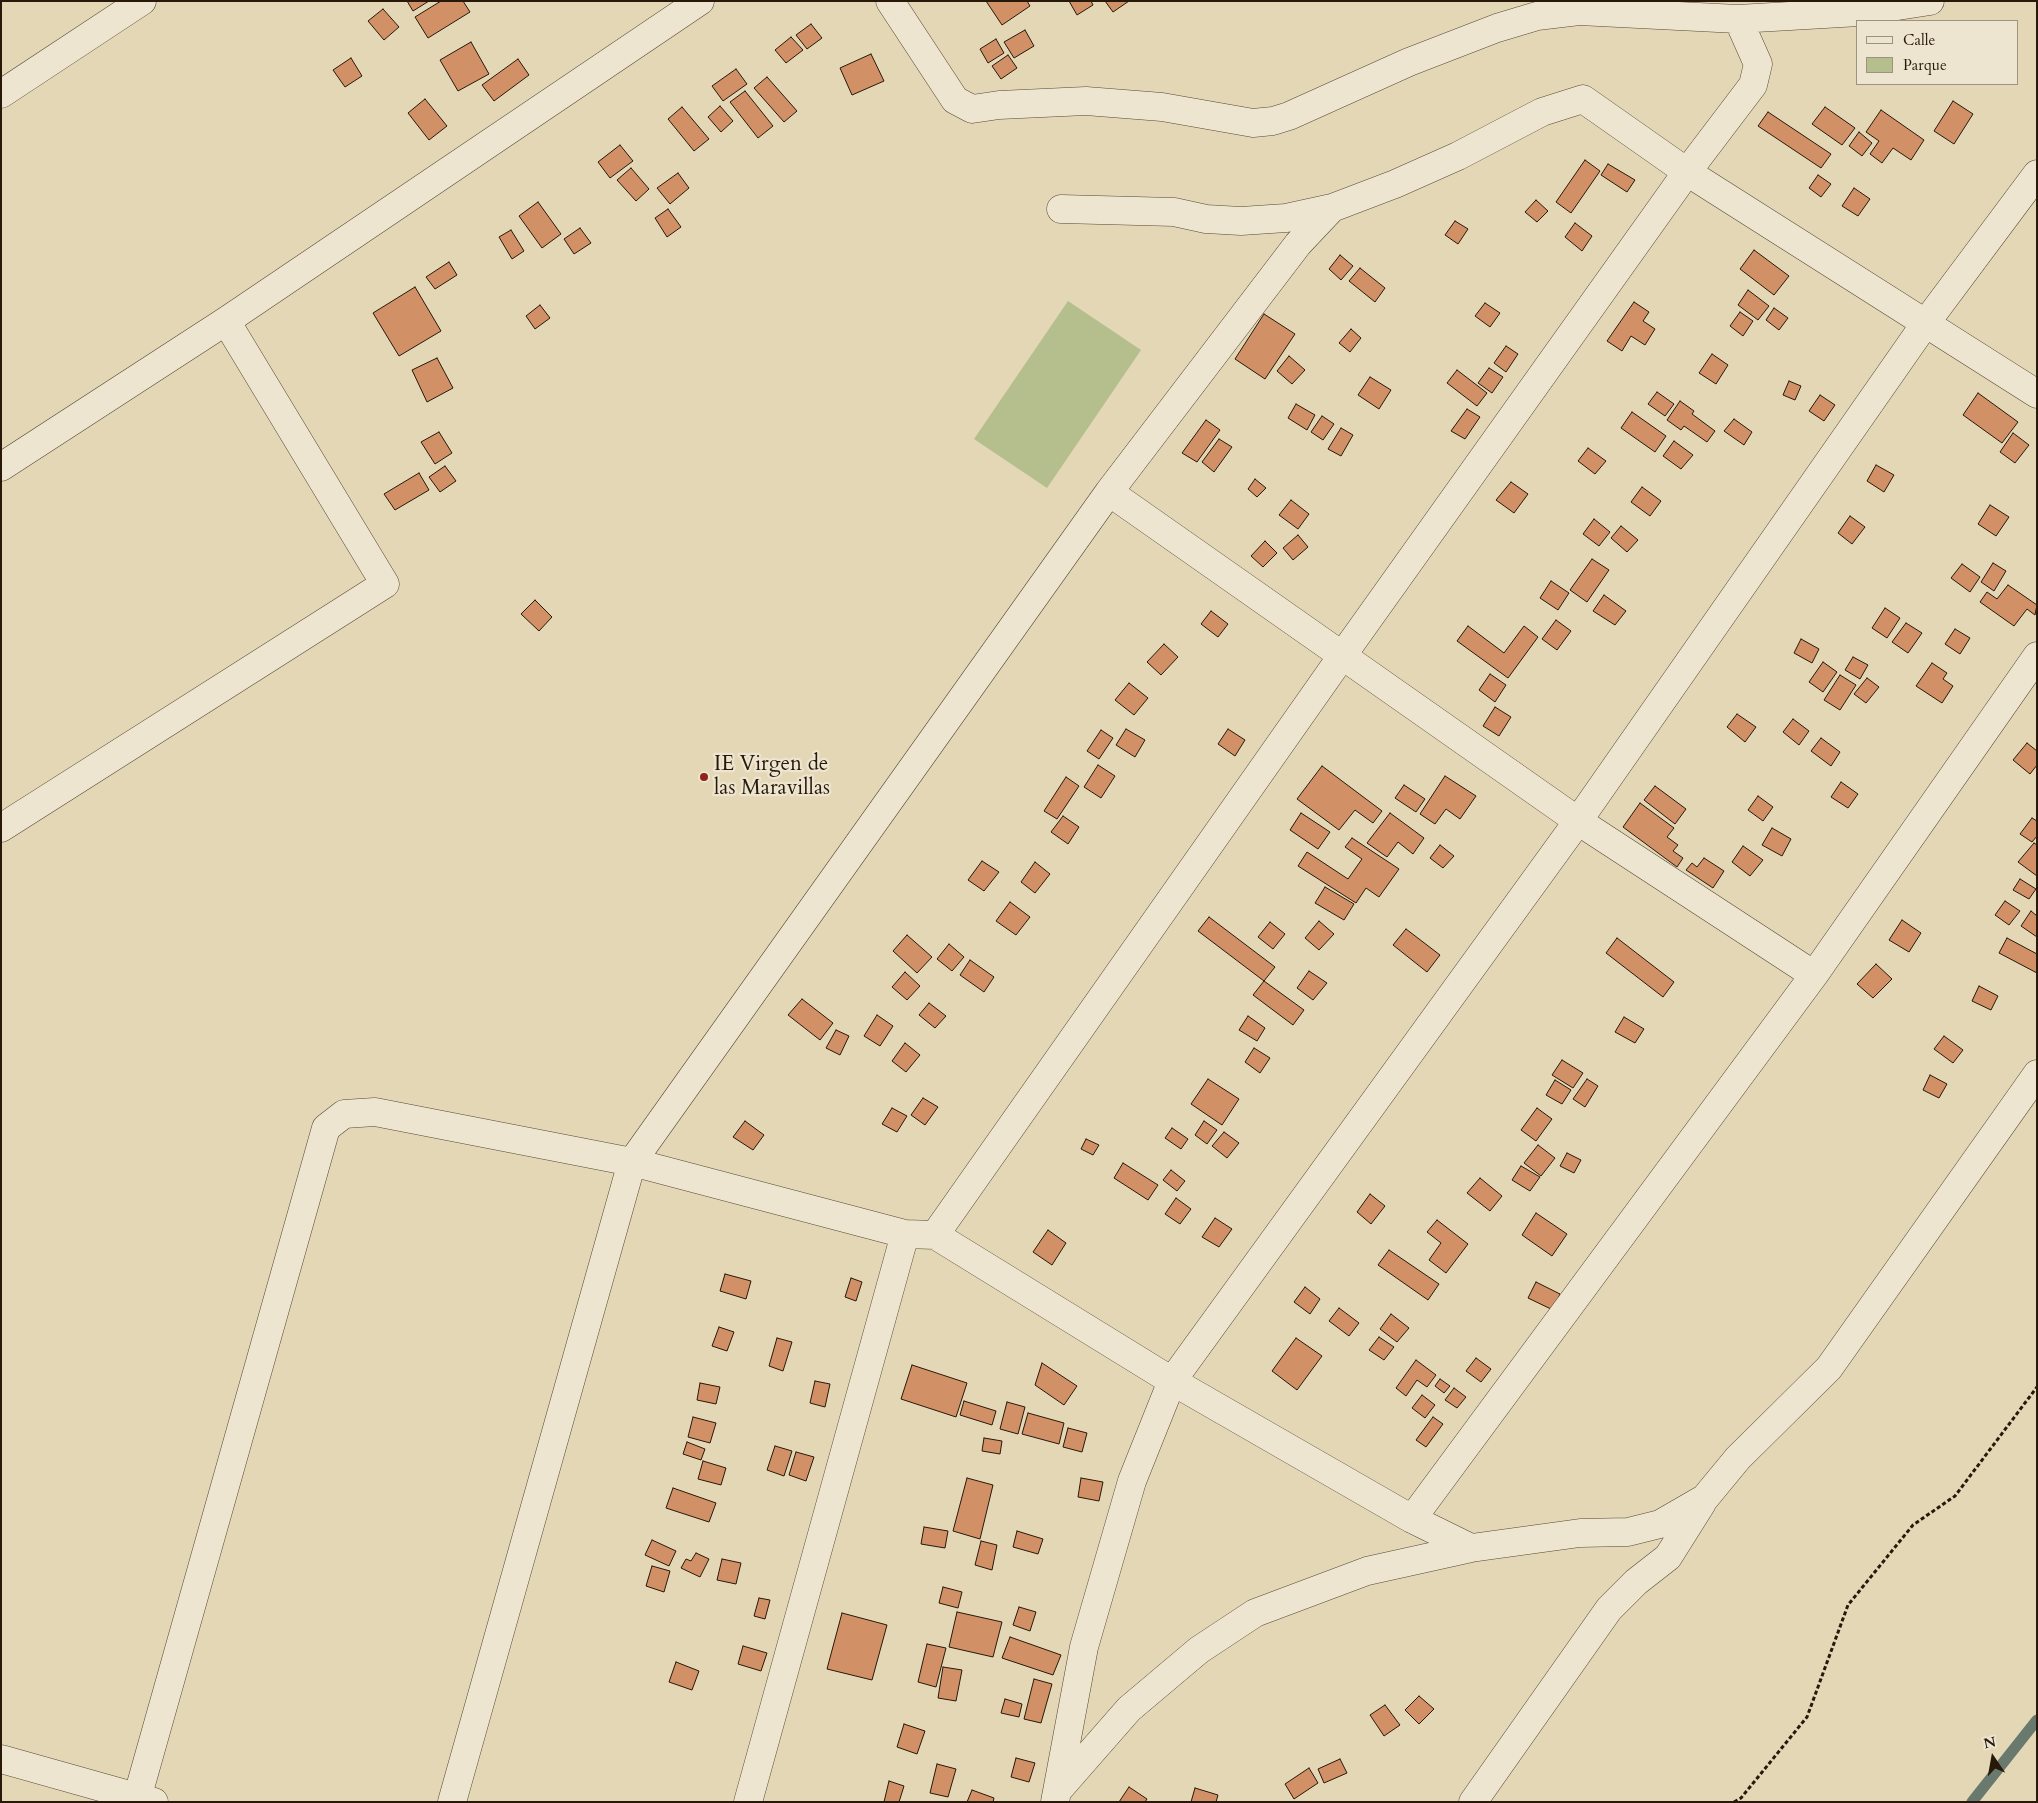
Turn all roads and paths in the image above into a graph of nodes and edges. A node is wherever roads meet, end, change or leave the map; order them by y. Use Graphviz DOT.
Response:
graph roads {
  1 [pos="142,1"];
  2 [pos="700,1"];
  3 [pos="890,1"];
  4 [pos="1930,1"];
  5 [pos="1738,19"];
  6 [pos="1,94"];
  7 [pos="1687,172"];
  8 [pos="2037,174"];
  9 [pos="1332,208"];
  10 [pos="1061,209"];
  11 [pos="226,321"];
  12 [pos="1925,324"];
  13 [pos="2037,394"];
  14 [pos="1,467"];
  15 [pos="1109,492"];
  16 [pos="1342,656"];
  17 [pos="2037,656"];
  18 [pos="1578,821"];
  19 [pos="1,828"];
  20 [pos="1814,975"];
  21 [pos="2037,1074"];
  22 [pos="632,1162"];
  23 [pos="905,1234"];
  24 [pos="935,1236"];
  25 [pos="1172,1381"];
  26 [pos="2037,1387"];
  27 [pos="1706,1498"];
  28 [pos="1412,1519"];
  29 [pos="1471,1548"];
  30 [pos="1,1759"];
  31 [pos="1056,1796"];
  32 [pos="143,1800"];
  33 [pos="452,1802"];
  34 [pos="748,1802"];
  35 [pos="1473,1802"];
  36 [pos="1734,1802"];
  1 -- 6 [label="street"];
  2 -- 11 [label="street"];
  3 -- 5 [label="street"];
  4 -- 5 [label="street"];
  5 -- 7 [label="street"];
  7 -- 9 [label="street"];
  7 -- 12 [label="street"];
  7 -- 16 [label="street"];
  8 -- 12 [label="street"];
  9 -- 10 [label="street"];
  9 -- 15 [label="street"];
  11 -- 14 [label="street"];
  11 -- 19 [label="street"];
  12 -- 13 [label="street"];
  12 -- 18 [label="street"];
  15 -- 16 [label="street"];
  15 -- 22 [label="street"];
  16 -- 18 [label="street"];
  16 -- 24 [label="street"];
  17 -- 20 [label="street"];
  18 -- 20 [label="street"];
  18 -- 25 [label="street"];
  20 -- 28 [label="street"];
  21 -- 27 [label="street"];
  22 -- 23 [label="street"];
  22 -- 32 [label="street"];
  22 -- 33 [label="street"];
  23 -- 24 [label="street"];
  23 -- 34 [label="street"];
  24 -- 25 [label="street"];
  25 -- 28 [label="street"];
  25 -- 31 [label="street"];
  26 -- 36 [label="path"];
  27 -- 29 [label="street"];
  27 -- 35 [label="street"];
  28 -- 29 [label="street"];
  29 -- 31 [label="street"];
  30 -- 32 [label="street"];
}
